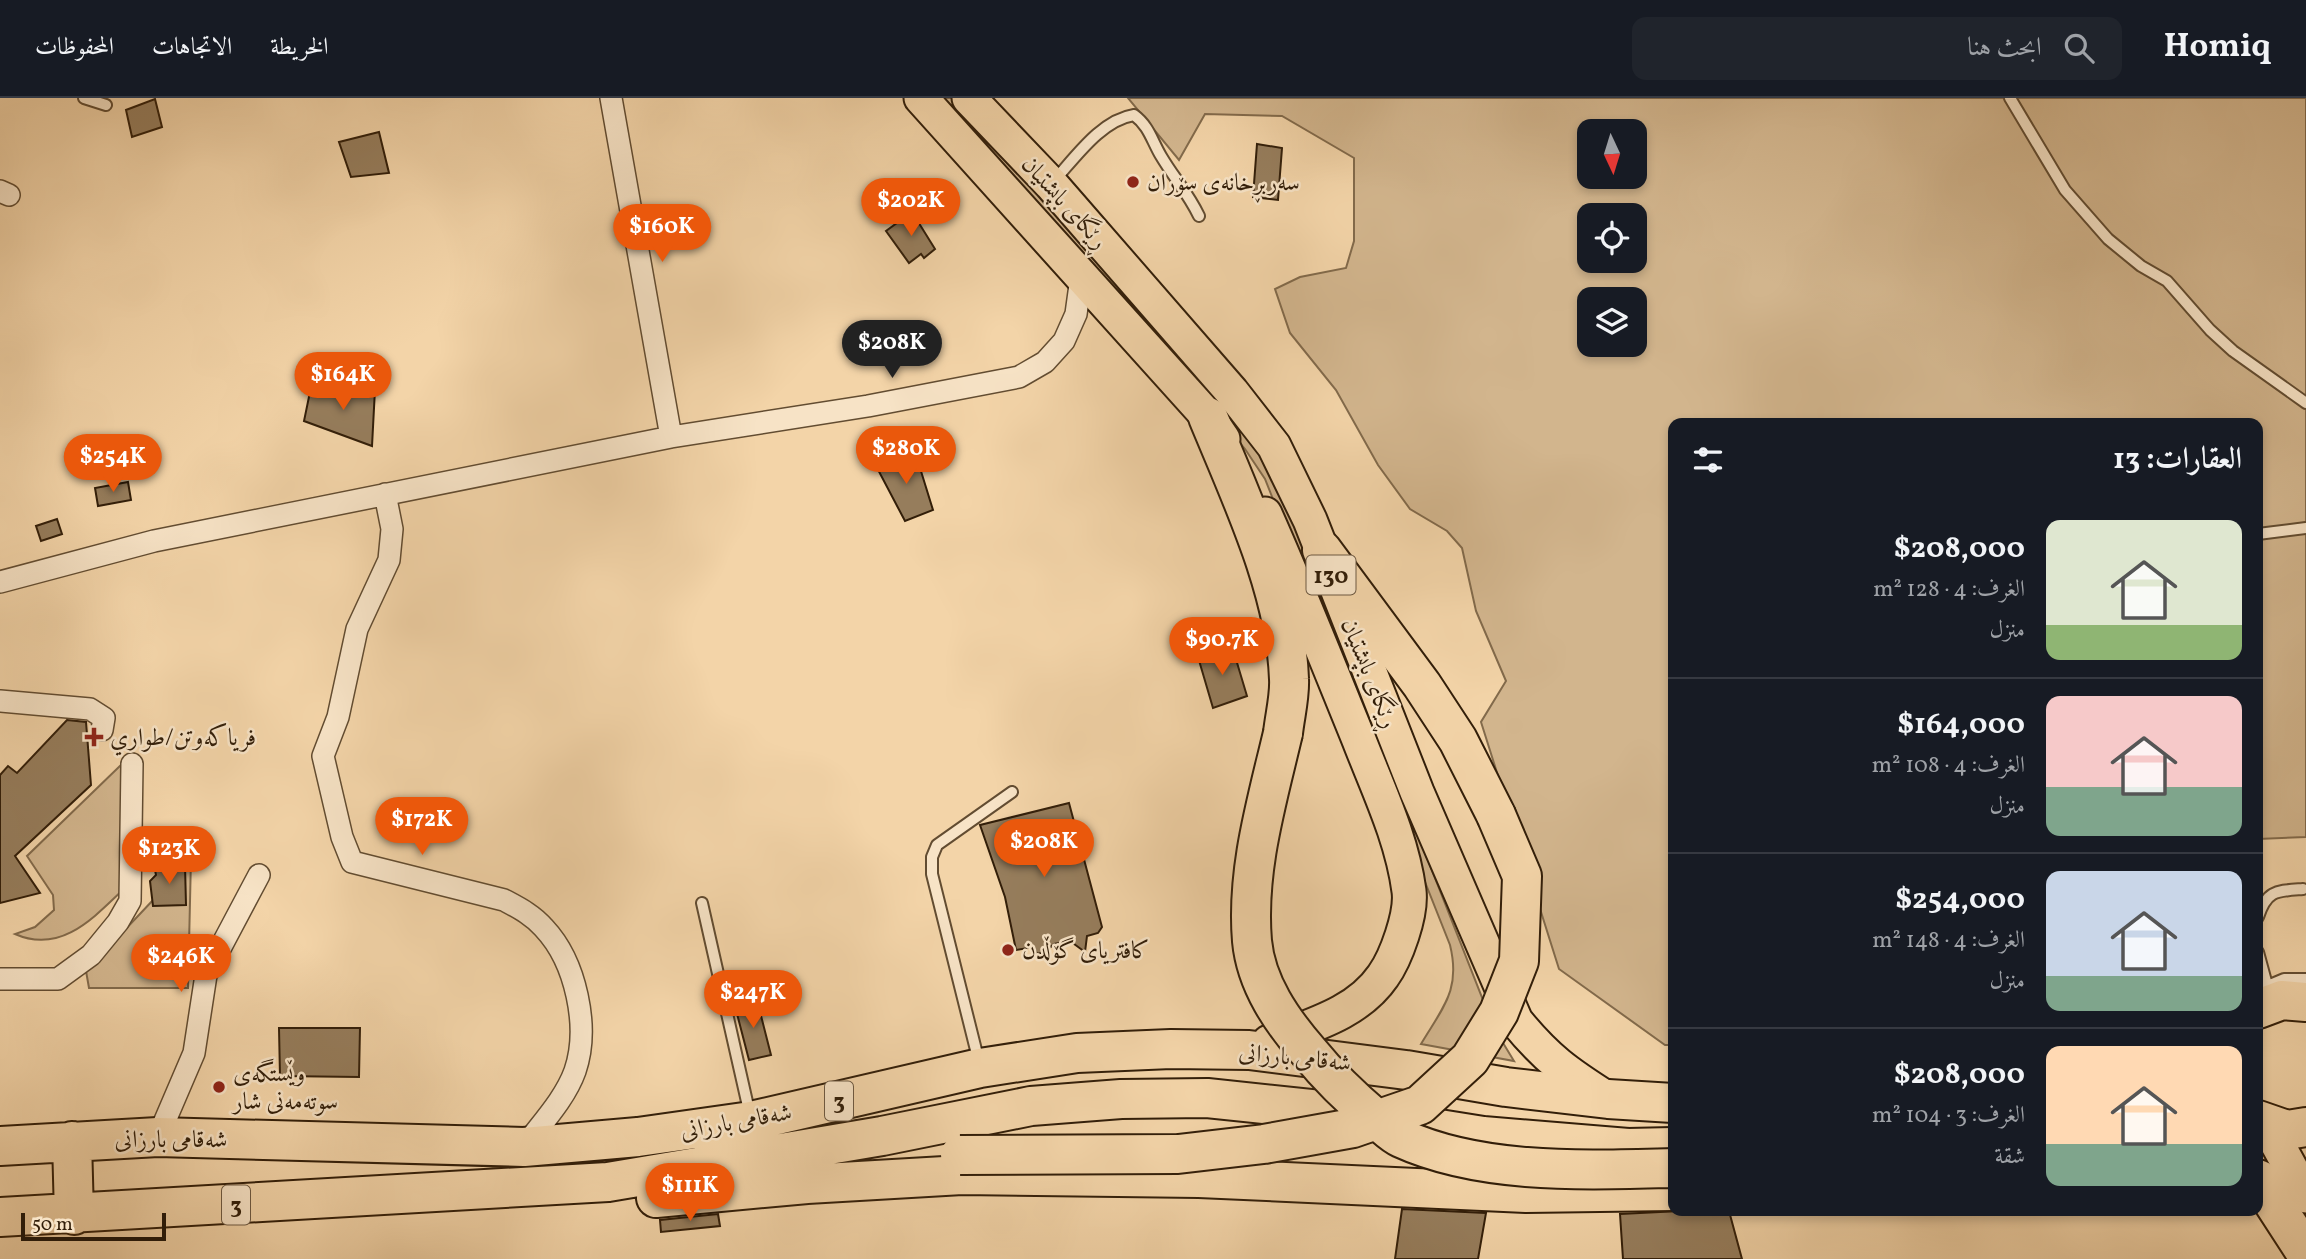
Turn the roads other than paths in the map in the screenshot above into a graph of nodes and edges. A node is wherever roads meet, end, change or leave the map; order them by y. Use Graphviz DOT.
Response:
graph roads {
  1 [pos="84,98"];
  2 [pos="611,98"];
  3 [pos="921,98"];
  4 [pos="969,98"];
  5 [pos="2010,98"];
  6 [pos="106,105"];
  7 [pos="1051,184"];
  8 [pos="1199,216"];
  9 [pos="1078,270"];
  10 [pos="2306,402"];
  11 [pos="1208,417"];
  12 [pos="671,437"];
  13 [pos="385,494"];
  14 [pos="2306,528"];
  15 [pos="2263,533"];
  16 [pos="1322,550"];
  17 [pos="0,582"];
  18 [pos="0,701"];
  19 [pos="102,730"];
  20 [pos="132,764"];
  21 [pos="1012,792"];
  22 [pos="259,875"];
  23 [pos="2303,889"];
  24 [pos="2263,902"];
  25 [pos="702,903"];
  26 [pos="0,979"];
  27 [pos="2306,979"];
  28 [pos="2263,993"];
  29 [pos="2263,995"];
  30 [pos="2306,1002"];
  31 [pos="1249,1050"];
  32 [pos="980,1068"];
  33 [pos="1608,1099"];
  34 [pos="1668,1103"];
  35 [pos="751,1121"];
  36 [pos="2263,1123"];
  37 [pos="2263,1125"];
  38 [pos="2306,1127"];
  39 [pos="1428,1128"];
  40 [pos="158,1137"];
  41 [pos="72,1142"];
  42 [pos="0,1146"];
  43 [pos="524,1147"];
  44 [pos="1668,1147"];
  45 [pos="1329,1168"];
  46 [pos="1668,1168"];
  47 [pos="608,1182"];
  48 [pos="2263,1187"];
  49 [pos="509,1189"];
  50 [pos="1668,1191"];
  51 [pos="2306,1196"];
  52 [pos="74,1215"];
  53 [pos="0,1217"];
  54 [pos="2306,1253"];
  1 -- 6 [label="lane"];
  2 -- 12 [label="street"];
  3 -- 9 [label="main road, ڕێگای باپشتیان / 130"];
  4 -- 7 [label="main road, ڕێگای باپشتیان / 130"];
  5 -- 10 [label="lane"];
  7 -- 8 [label="lane"];
  7 -- 16 [label="main road, ڕێگای باپشتیان / 130"];
  9 -- 11 [label="main road, ڕێگای باپشتیان / 130"];
  9 -- 12 [label="street"];
  11 -- 31 [label="main road, ڕێگای باپشتیان / 130"];
  11 -- 46 [label="highway, bridge"];
  12 -- 13 [label="street"];
  13 -- 17 [label="street"];
  13 -- 43 [label="street"];
  14 -- 15 [label="lane"];
  16 -- 33 [label="main road, ڕێگای باپشتیان / 130"];
  16 -- 47 [label="highway, bridge"];
  18 -- 19 [label="street"];
  20 -- 26 [label="street"];
  21 -- 32 [label="lane"];
  22 -- 40 [label="street"];
  23 -- 24 [label="lane"];
  25 -- 35 [label="lane"];
  27 -- 28 [label="lane"];
  29 -- 30 [label="highway"];
  31 -- 32 [label="highway, شەقامی بارزانی / 3"];
  31 -- 33 [label="highway, شەقامی بارزانی / 3"];
  32 -- 35 [label="highway, شەقامی بارزانی / 3"];
  33 -- 34 [label="highway, شەقامی بارزانی / 3"];
  35 -- 43 [label="highway, شەقامی بارزانی / 3"];
  36 -- 38 [label="highway"];
  37 -- 51 [label="main road"];
  39 -- 44 [label="highway, شەقامی بارزانی / 3"];
  39 -- 45 [label="highway"];
  39 -- 47 [label="highway, شەقامی بارزانی / 3"];
  40 -- 41 [label="highway, شەقامی بارزانی / 3"];
  40 -- 43 [label="highway, شەقامی بارزانی / 3"];
  41 -- 42 [label="highway, شەقامی بارزانی / 3"];
  41 -- 52 [label="highway"];
  45 -- 49 [label="highway"];
  45 -- 50 [label="highway"];
  47 -- 49 [label="highway, شەقامی بارزانی / 3"];
  48 -- 54 [label="highway"];
  49 -- 52 [label="highway, شەقامی بارزانی / 3"];
  52 -- 53 [label="highway, شەقامی بارزانی / 3"];
}
